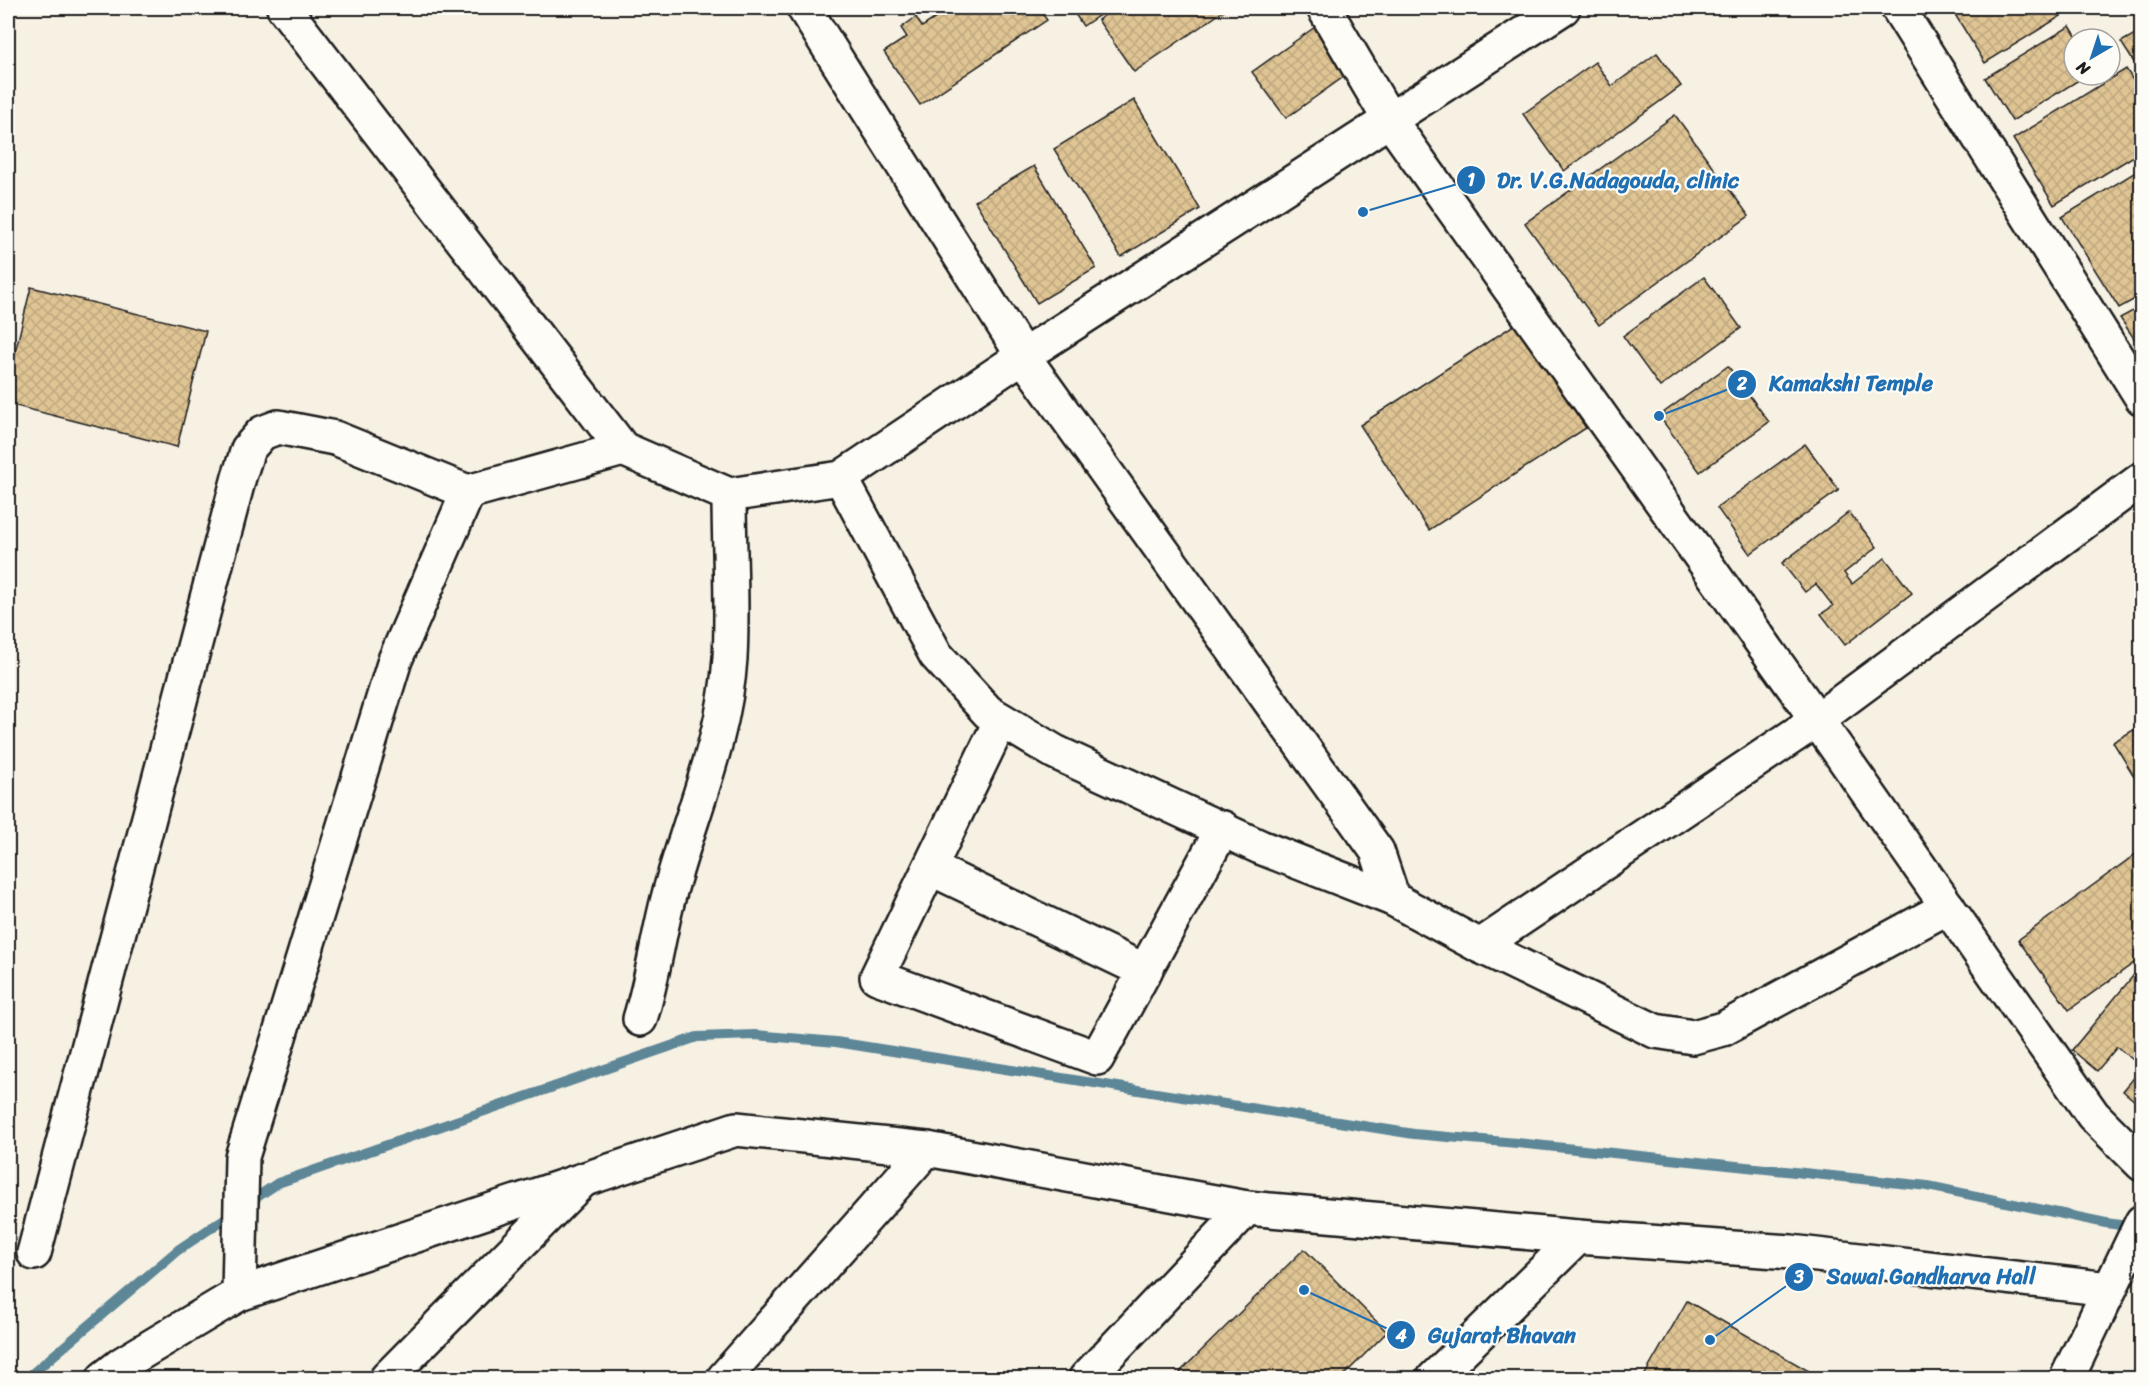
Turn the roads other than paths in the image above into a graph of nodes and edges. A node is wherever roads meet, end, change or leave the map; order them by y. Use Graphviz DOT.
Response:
graph roads {
  1 [pos="284,8"];
  2 [pos="804,8"];
  3 [pos="1324,8"];
  4 [pos="1563,8"];
  5 [pos="1898,8"];
  6 [pos="1389,119"];
  7 [pos="1023,356"];
  8 [pos="2142,398"];
  9 [pos="623,449"];
  10 [pos="841,478"];
  11 [pos="2142,479"];
  12 [pos="468,492"];
  13 [pos="729,495"];
  14 [pos="1001,720"];
  15 [pos="1817,720"];
  16 [pos="1223,828"];
  17 [pos="930,868"];
  18 [pos="1393,899"];
  19 [pos="1948,907"];
  20 [pos="1480,946"];
  21 [pos="1145,971"];
  22 [pos="640,1018"];
  23 [pos="927,1149"];
  24 [pos="2142,1164"];
  25 [pos="582,1181"];
  26 [pos="1247,1208"];
  27 [pos="2142,1222"];
  28 [pos="1578,1236"];
  29 [pos="34,1253"];
  30 [pos="2115,1277"];
  31 [pos="239,1294"];
  32 [pos="104,1378"];
  33 [pos="387,1378"];
  34 [pos="724,1378"];
  35 [pos="1086,1378"];
  36 [pos="1434,1378"];
  37 [pos="2067,1378"];
  1 -- 9 [label="street"];
  2 -- 7 [label="street"];
  3 -- 6 [label="street"];
  4 -- 6 [label="street"];
  5 -- 8 [label="street"];
  6 -- 7 [label="street"];
  6 -- 15 [label="street"];
  7 -- 10 [label="street"];
  7 -- 18 [label="street"];
  9 -- 12 [label="street"];
  9 -- 13 [label="street"];
  10 -- 13 [label="street"];
  10 -- 14 [label="street"];
  11 -- 15 [label="street"];
  12 -- 29 [label="street"];
  12 -- 31 [label="street"];
  13 -- 22 [label="street"];
  14 -- 16 [label="street"];
  14 -- 17 [label="street"];
  15 -- 19 [label="street"];
  15 -- 20 [label="street"];
  16 -- 18 [label="street"];
  16 -- 21 [label="street"];
  17 -- 21 [label="street"];
  17 -- 21 [label="street"];
  18 -- 20 [label="street"];
  19 -- 20 [label="street"];
  19 -- 24 [label="street"];
  23 -- 25 [label="street"];
  23 -- 26 [label="street"];
  23 -- 34 [label="street"];
  25 -- 31 [label="street"];
  25 -- 33 [label="street"];
  26 -- 28 [label="street"];
  26 -- 35 [label="street"];
  27 -- 30 [label="street"];
  28 -- 30 [label="street"];
  28 -- 36 [label="street"];
  30 -- 37 [label="street"];
  31 -- 32 [label="street"];
}
